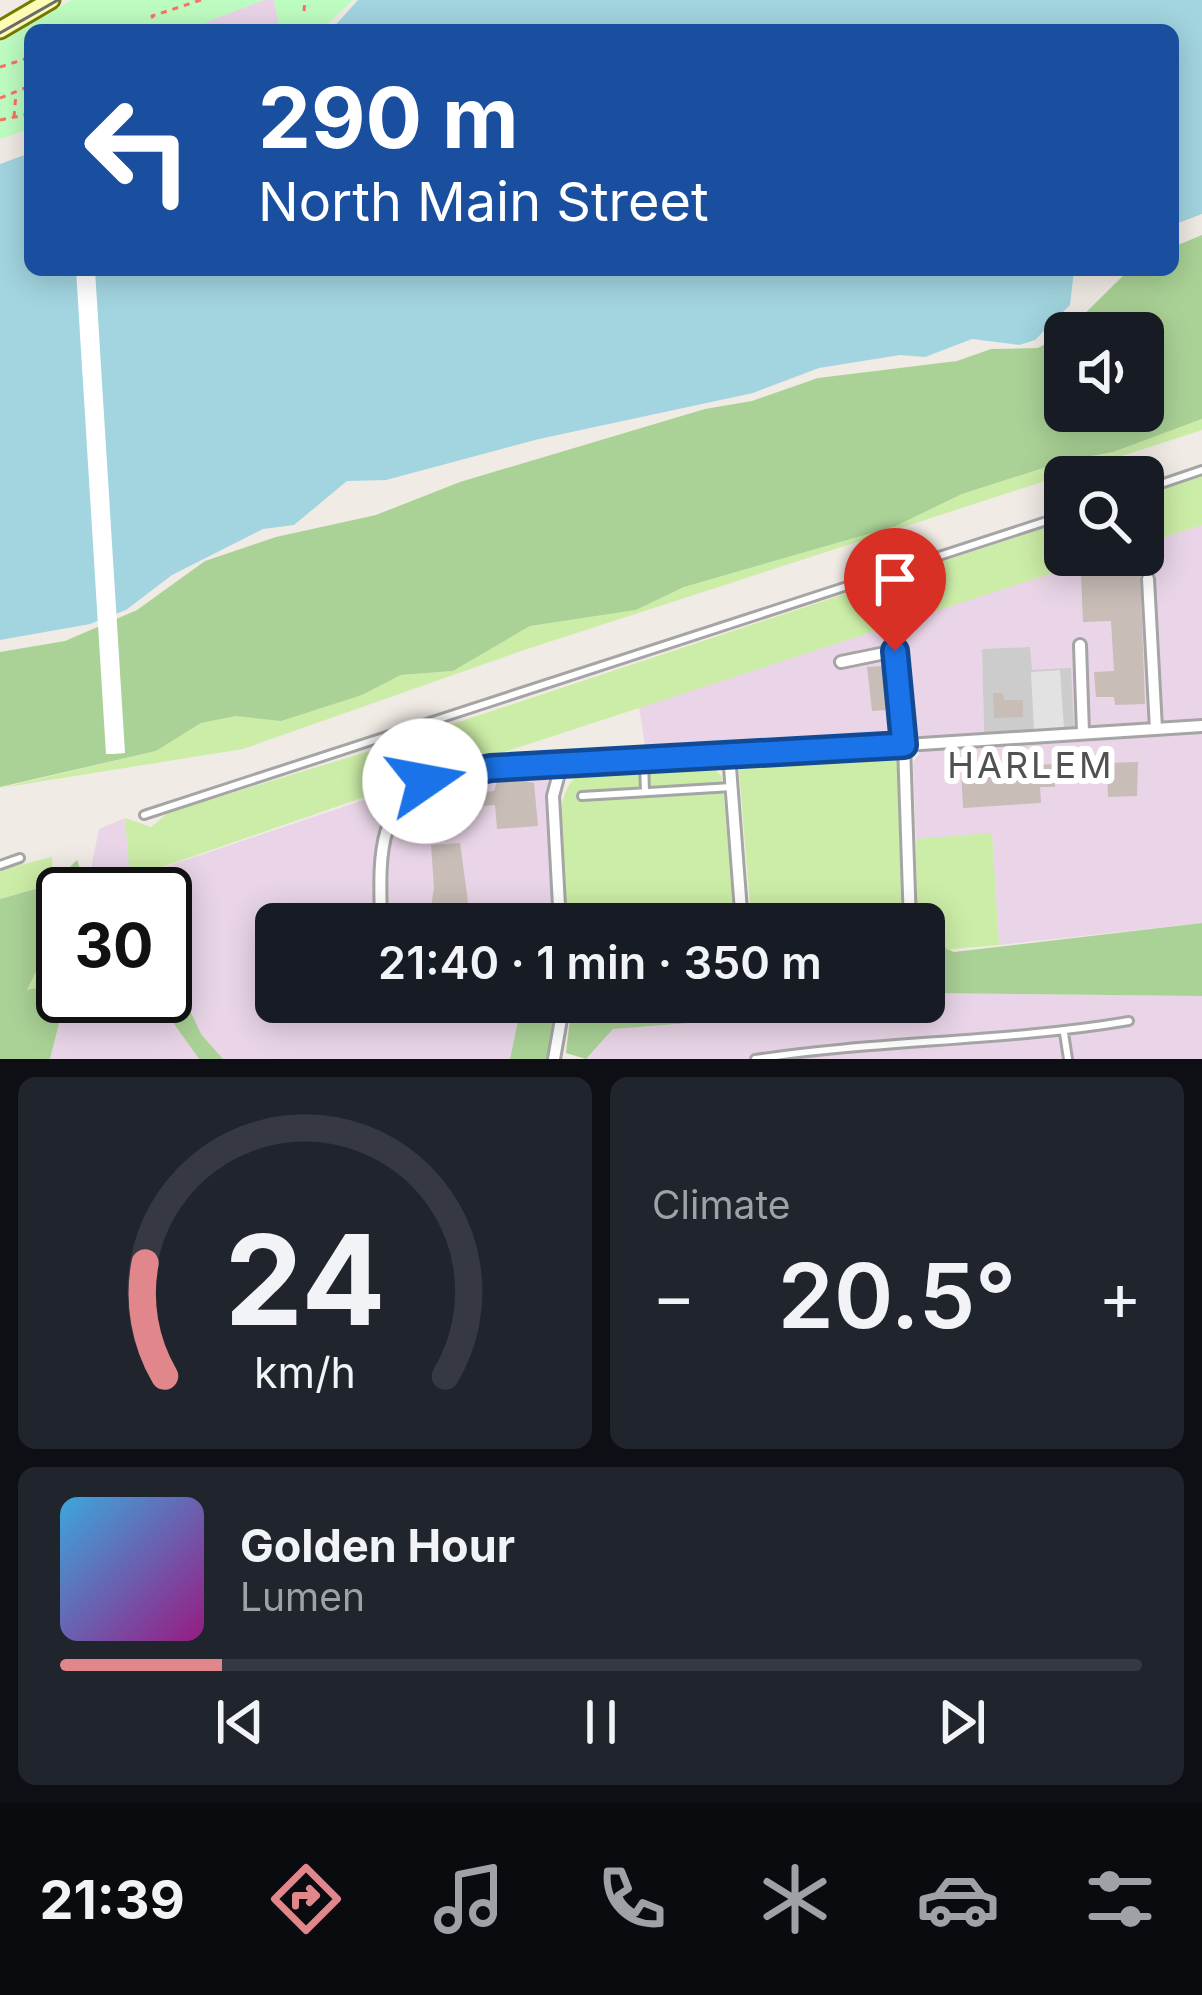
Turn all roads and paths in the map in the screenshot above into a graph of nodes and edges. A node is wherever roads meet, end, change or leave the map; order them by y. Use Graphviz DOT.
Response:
graph roads {
  1 [pos="51,0"];
  2 [pos="201,0"];
  3 [pos="305,0"];
  4 [pos="304,11"];
  5 [pos="154,24"];
  6 [pos="0,30"];
  7 [pos="24,84"];
  8 [pos="15,92"];
  9 [pos="0,98"];
  10 [pos="24,115"];
  11 [pos="14,117"];
  12 [pos="0,120"];
  13 [pos="1202,470"];
  14 [pos="1164,483"];
  15 [pos="1044,522"];
  16 [pos="1148,579"];
  17 [pos="1080,645"];
  18 [pos="841,662"];
  19 [pos="1202,727"];
  20 [pos="1156,729"];
  21 [pos="415,730"];
  22 [pos="1083,733"];
  23 [pos="904,745"];
  24 [pos="729,754"];
  25 [pos="644,760"];
  26 [pos="560,766"];
  27 [pos="491,768"];
  28 [pos="731,788"];
  29 [pos="645,792"];
  30 [pos="582,796"];
  31 [pos="144,814"];
  32 [pos="20,858"];
  33 [pos="0,865"];
  34 [pos="381,903"];
  35 [pos="559,903"];
  36 [pos="740,903"];
  37 [pos="909,903"];
  38 [pos="1129,1021"];
  39 [pos="560,1023"];
  40 [pos="1064,1032"];
  41 [pos="554,1059"];
  42 [pos="755,1059"];
  43 [pos="1068,1059"];
  1 -- 6 [label="main road"];
  2 -- 5 [label="path"];
  3 -- 4 [label="path"];
  7 -- 8 [label="path"];
  8 -- 9 [label="path"];
  8 -- 11 [label="path"];
  10 -- 11 [label="path"];
  11 -- 12 [label="path"];
  13 -- 14 [label="lane"];
  15 -- 21 [label="lane"];
  16 -- 20 [label="street"];
  17 -- 22 [label="street"];
  18 -- 23 [label="street"];
  19 -- 20 [label="street"];
  20 -- 22 [label="street"];
  21 -- 27 [label="lane"];
  21 -- 31 [label="lane"];
  22 -- 23 [label="street"];
  23 -- 24 [label="street"];
  23 -- 37 [label="street"];
  24 -- 25 [label="street"];
  24 -- 28 [label="street"];
  25 -- 26 [label="street"];
  25 -- 29 [label="lane"];
  26 -- 27 [label="street"];
  26 -- 35 [label="street"];
  27 -- 34 [label="street"];
  28 -- 29 [label="lane"];
  28 -- 36 [label="street"];
  29 -- 30 [label="lane"];
  32 -- 33 [label="lane"];
  38 -- 40 [label="lane"];
  39 -- 41 [label="street"];
  40 -- 42 [label="lane"];
  40 -- 43 [label="lane"];
}
